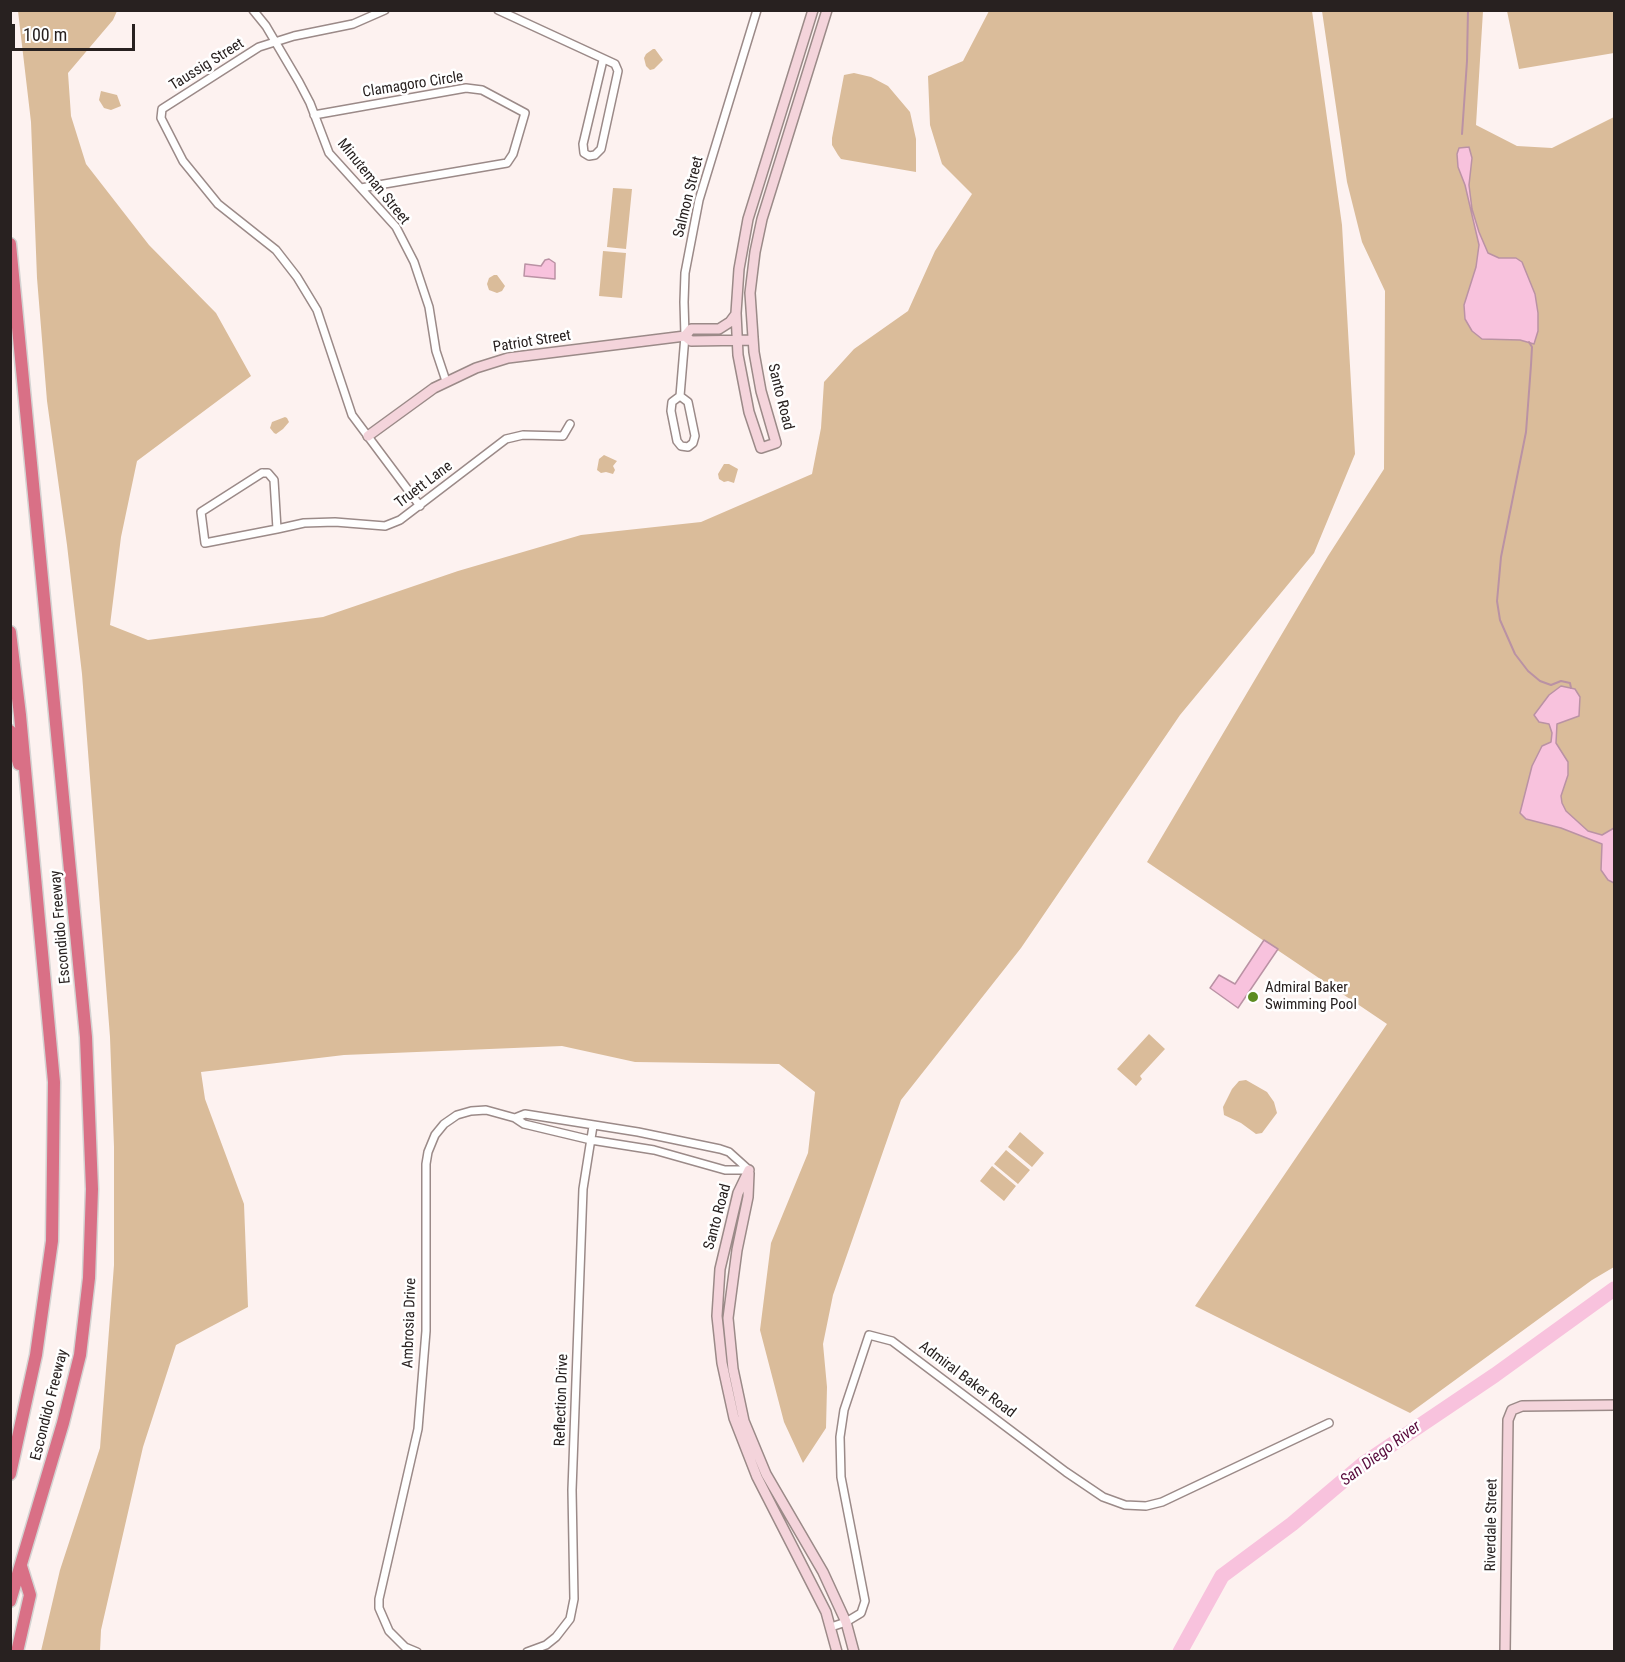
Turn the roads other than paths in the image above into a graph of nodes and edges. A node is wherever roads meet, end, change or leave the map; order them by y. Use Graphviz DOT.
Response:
graph roads {
  1 [pos="253,10"];
  2 [pos="385,10"];
  3 [pos="498,10"];
  4 [pos="757,10"];
  5 [pos="813,10"];
  6 [pos="827,10"];
  7 [pos="274,42"];
  8 [pos="603,60"];
  9 [pos="314,115"];
  10 [pos="361,188"];
  11 [pos="10,244"];
  12 [pos="736,313"];
  13 [pos="685,336"];
  14 [pos="737,340"];
  15 [pos="753,340"];
  16 [pos="446,381"];
  17 [pos="680,396"];
  18 [pos="570,424"];
  19 [pos="368,436"];
  20 [pos="420,506"];
  21 [pos="277,529"];
  22 [pos="10,632"];
  23 [pos="10,731"];
  24 [pos="28,803"];
  25 [pos="515,1118"];
  26 [pos="593,1126"];
  27 [pos="591,1140"];
  28 [pos="749,1170"];
  29 [pos="1614,1405"];
  30 [pos="1329,1423"];
  31 [pos="10,1474"];
  32 [pos="21,1566"];
  33 [pos="10,1601"];
  34 [pos="846,1622"];
  35 [pos="831,1627"];
  36 [pos="17,1652"];
  37 [pos="417,1652"];
  38 [pos="527,1652"];
  39 [pos="837,1652"];
  40 [pos="854,1652"];
  41 [pos="1505,1652"];
  1 -- 7 [label="street, Minuteman Street"];
  2 -- 7 [label="street, Taussig Street"];
  3 -- 8 [label="street"];
  4 -- 13 [label="street, Salmon Street"];
  5 -- 12 [label="street, Santo Road"];
  6 -- 15 [label="street, Santo Road"];
  7 -- 9 [label="street, Minuteman Street"];
  7 -- 19 [label="street, Taussig Street"];
  8 -- 8 [label="street"];
  9 -- 10 [label="street, Minuteman Street"];
  9 -- 10 [label="street, Clamagoro Circle"];
  10 -- 16 [label="street, Minuteman Street"];
  11 -- 32 [label="highway, Escondido Freeway"];
  12 -- 13 [label="street, Patriot Street"];
  12 -- 14 [label="street, Santo Road"];
  13 -- 14 [label="street, Patriot Street"];
  13 -- 16 [label="street, Patriot Street"];
  13 -- 17 [label="street, Salmon Street"];
  14 -- 15 [label="street, Patriot Street"];
  14 -- 15 [label="street, Santo Road"];
  16 -- 19 [label="street, Patriot Street"];
  17 -- 17 [label="street, Salmon Street"];
  18 -- 20 [label="street, Truett Lane"];
  19 -- 20 [label="street, Taussig Street"];
  20 -- 21 [label="street, Truett Lane"];
  21 -- 21 [label="street, Truett Lane"];
  22 -- 24 [label="highway, Escondido Freeway"];
  23 -- 24 [label="highway"];
  24 -- 31 [label="highway, Escondido Freeway"];
  25 -- 26 [label="street, Ambrosia Drive"];
  25 -- 27 [label="street, Ambrosia Drive"];
  25 -- 37 [label="street, Ambrosia Drive"];
  26 -- 27 [label="street, Reflection Drive"];
  26 -- 28 [label="street, Ambrosia Drive"];
  27 -- 28 [label="street, Ambrosia Drive"];
  27 -- 38 [label="street, Reflection Drive"];
  28 -- 34 [label="street, Santo Road"];
  28 -- 35 [label="street, Santo Road"];
  29 -- 41 [label="street, Riverdale Street"];
  30 -- 34 [label="street, Admiral Baker Road"];
  32 -- 33 [label="highway, Escondido Freeway"];
  32 -- 36 [label="highway"];
  34 -- 35 [label="street, Admiral Baker Road"];
  34 -- 40 [label="street, Santo Road"];
  35 -- 39 [label="street, Santo Road"];
}
